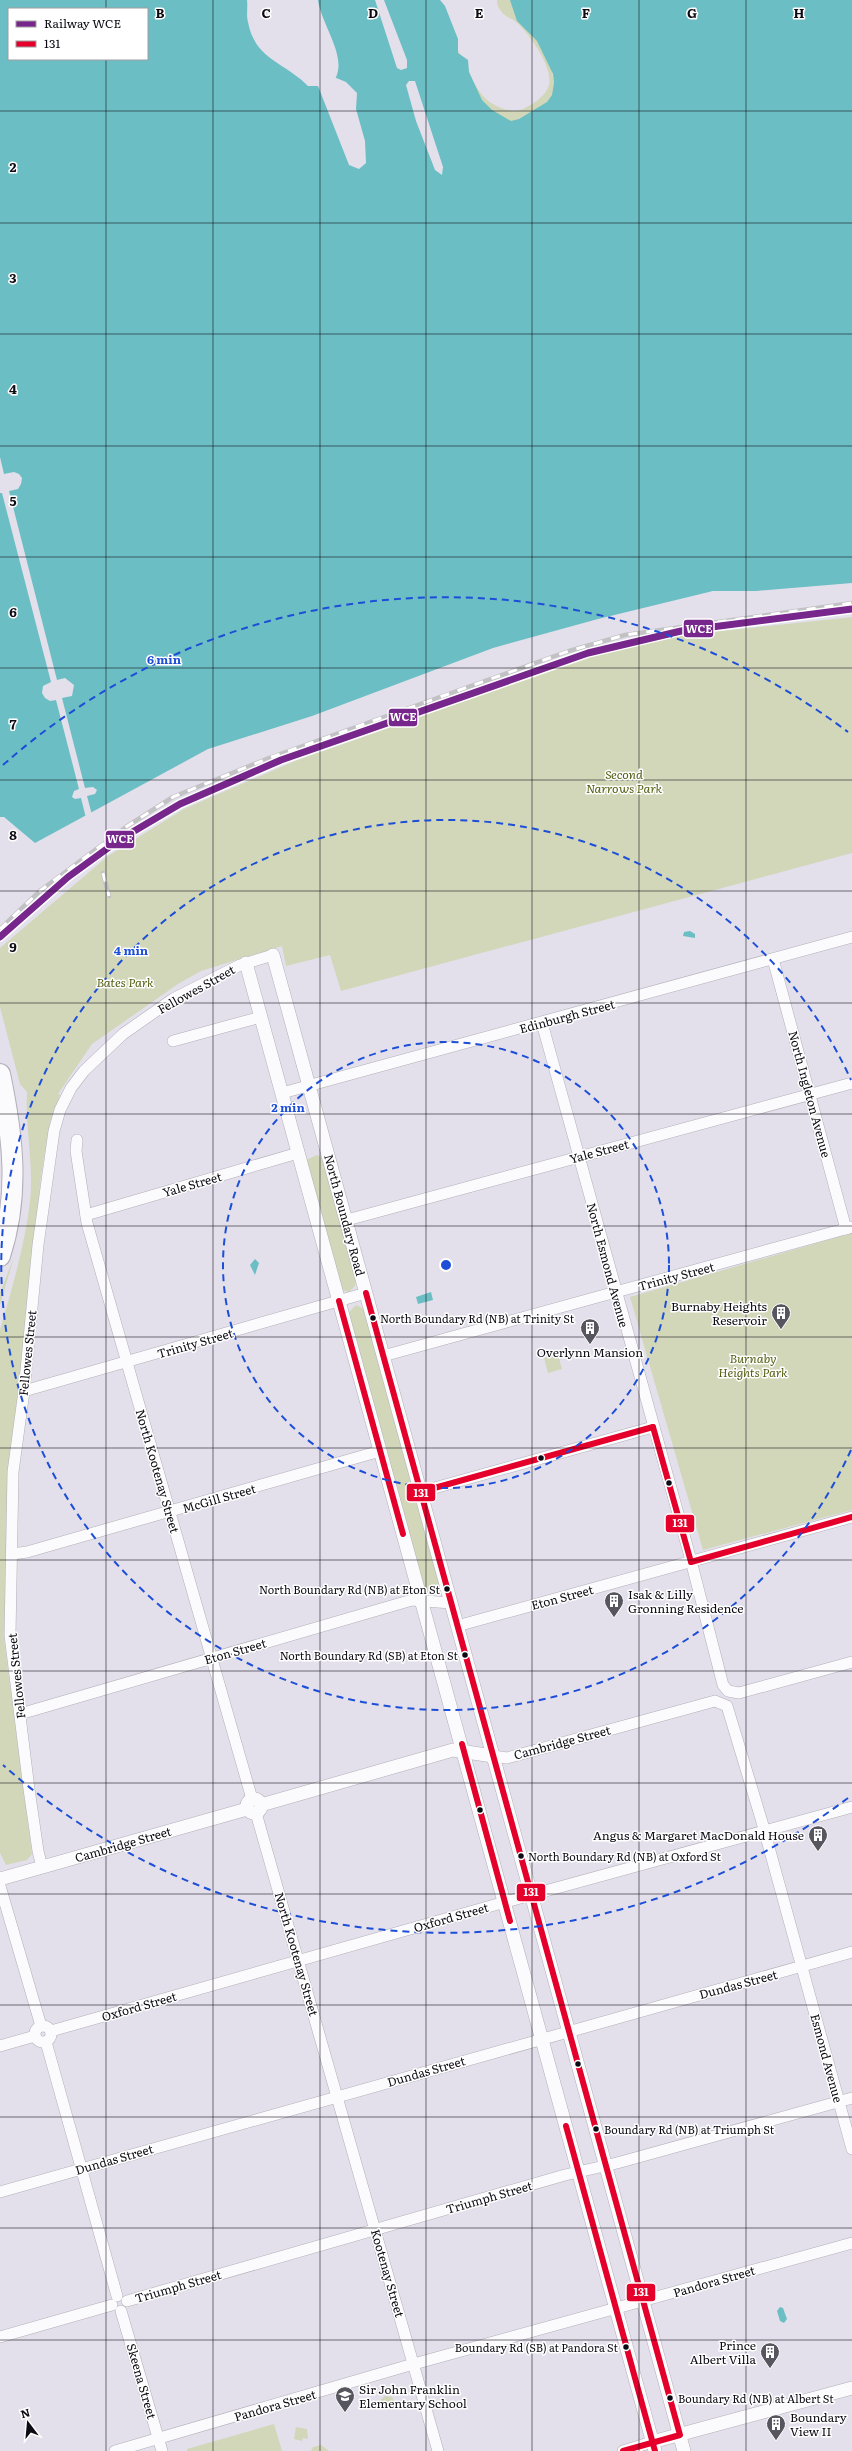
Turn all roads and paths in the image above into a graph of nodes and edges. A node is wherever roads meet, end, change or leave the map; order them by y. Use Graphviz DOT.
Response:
graph roads {
  1 [pos="852,937"];
  2 [pos="273,955"];
  3 [pos="773,959"];
  4 [pos="246,963"];
  5 [pos="261,1017"];
  6 [pos="542,1023"];
  7 [pos="173,1041"];
  8 [pos="2,1082"];
  9 [pos="852,1083"];
  10 [pos="310,1086"];
  11 [pos="282,1093"];
  12 [pos="810,1094"];
  13 [pos="77,1140"];
  14 [pos="298,1153"];
  15 [pos="579,1157"];
  16 [pos="86,1215"];
  17 [pos="347,1220"];
  18 [pos="849,1228"];
  19 [pos="0,1256"];
  20 [pos="615,1292"];
  21 [pos="366,1293"];
  22 [pos="339,1301"];
  23 [pos="383,1356"];
  24 [pos="127,1363"];
  25 [pos="24,1391"];
  26 [pos="653,1427"];
  27 [pos="380,1451"];
  28 [pos="420,1492"];
  29 [pos="170,1512"];
  30 [pos="852,1517"];
  31 [pos="12,1554"];
  32 [pos="691,1562"];
  33 [pos="422,1601"];
  34 [pos="451,1603"];
  35 [pos="457,1626"];
  36 [pos="212,1658"];
  37 [pos="852,1662"];
  38 [pos="20,1714"];
  39 [pos="464,1753"];
  40 [pos="493,1756"];
  41 [pos="254,1807"];
  42 [pos="852,1807"];
  43 [pos="765,1832"];
  44 [pos="42,1867"];
  45 [pos="0,1879"];
  46 [pos="0,1886"];
  47 [pos="532,1895"];
  48 [pos="505,1902"];
  49 [pos="852,1952"];
  50 [pos="299,1961"];
  51 [pos="802,1966"];
  52 [pos="41,2026"];
  53 [pos="569,2030"];
  54 [pos="51,2031"];
  55 [pos="35,2036"];
  56 [pos="542,2038"];
  57 [pos="46,2042"];
  58 [pos="0,2046"];
  59 [pos="338,2096"];
  60 [pos="852,2098"];
  61 [pos="839,2102"];
  62 [pos="852,2149"];
  63 [pos="606,2166"];
  64 [pos="81,2169"];
  65 [pos="578,2172"];
  66 [pos="0,2192"];
  67 [pos="376,2230"];
  68 [pos="852,2243"];
  69 [pos="642,2301"];
  70 [pos="117,2304"];
  71 [pos="616,2308"];
  72 [pos="0,2337"];
  73 [pos="413,2364"];
  74 [pos="852,2388"];
  75 [pos="680,2435"];
  76 [pos="158,2439"];
  77 [pos="654,2447"];
  78 [pos="115,2451"];
  79 [pos="162,2451"];
  80 [pos="438,2451"];
  81 [pos="623,2451"];
  82 [pos="684,2451"];
  1 -- 3 [label="street, Edinburgh Street"];
  2 -- 4 [label="street, Fellowes Street"];
  2 -- 10 [label="street, North Boundary Road"];
  3 -- 6 [label="street, Edinburgh Street"];
  3 -- 12 [label="street, North Ingleton Avenue"];
  4 -- 5 [label="street"];
  4 -- 25 [label="street, Fellowes Street"];
  5 -- 7 [label="street"];
  5 -- 11 [label="street"];
  6 -- 10 [label="street, Edinburgh Street"];
  6 -- 15 [label="street, North Esmond Avenue"];
  8 -- 19 [label="highway"];
  9 -- 12 [label="street, Yale Street"];
  10 -- 11 [label="street, Edinburgh Street"];
  10 -- 17 [label="street, North Boundary Road"];
  11 -- 14 [label="street"];
  12 -- 15 [label="street, Yale Street"];
  12 -- 18 [label="street, North Ingleton Avenue"];
  13 -- 16 [label="street, North Kootenay Street"];
  14 -- 16 [label="street, Yale Street"];
  14 -- 22 [label="street"];
  15 -- 17 [label="street, Yale Street"];
  15 -- 20 [label="street, North Esmond Avenue"];
  16 -- 24 [label="street, North Kootenay Street"];
  17 -- 21 [label="street, North Boundary Road"];
  18 -- 20 [label="street, Trinity Street"];
  20 -- 23 [label="street, Trinity Street"];
  20 -- 26 [label="street, North Esmond Avenue"];
  21 -- 22 [label="street, Trinity Street"];
  21 -- 23 [label="street, North Boundary Road"];
  22 -- 24 [label="street, Trinity Street"];
  22 -- 27 [label="street"];
  23 -- 28 [label="street, North Boundary Road"];
  24 -- 25 [label="street, Trinity Street"];
  24 -- 29 [label="street, North Kootenay Street"];
  25 -- 31 [label="street, Fellowes Street"];
  26 -- 28 [label="street"];
  26 -- 32 [label="street, North Esmond Avenue"];
  27 -- 29 [label="street, McGill Street"];
  27 -- 33 [label="street"];
  28 -- 34 [label="street, North Boundary Road"];
  29 -- 31 [label="street, McGill Street"];
  29 -- 36 [label="street, North Kootenay Street"];
  30 -- 32 [label="street, Eton Street"];
  31 -- 38 [label="street, Fellowes Street"];
  32 -- 35 [label="street, Eton Street"];
  32 -- 37 [label="street, North Esmond Avenue"];
  33 -- 34 [label="street, Eton Street"];
  33 -- 36 [label="street, Eton Street"];
  33 -- 39 [label="street"];
  34 -- 35 [label="street, North Boundary Road"];
  35 -- 40 [label="street, North Boundary Road"];
  36 -- 38 [label="street, Eton Street"];
  36 -- 41 [label="street, North Kootenay Street"];
  38 -- 44 [label="street, Fellowes Street"];
  39 -- 40 [label="street, Cambridge Street"];
  39 -- 41 [label="street, Cambridge Street"];
  39 -- 48 [label="street"];
  40 -- 43 [label="street, Cambridge Street"];
  40 -- 47 [label="street, North Boundary Road"];
  41 -- 44 [label="street, Cambridge Street"];
  41 -- 50 [label="street, North Kootenay Street"];
  42 -- 43 [label="street, Oxford Street"];
  43 -- 47 [label="street, Oxford Street"];
  43 -- 51 [label="street"];
  44 -- 45 [label="street, Cambridge Street"];
  46 -- 52 [label="street"];
  47 -- 48 [label="street, Oxford Street"];
  47 -- 53 [label="street, North Boundary Road"];
  48 -- 50 [label="street, Oxford Street"];
  48 -- 56 [label="street"];
  49 -- 51 [label="street, Dundas Street"];
  50 -- 54 [label="street, Oxford Street"];
  50 -- 59 [label="street, North Kootenay Street"];
  51 -- 53 [label="street, Dundas Street"];
  51 -- 61 [label="street, Esmond Avenue"];
  52 -- 54 [label="street"];
  52 -- 55 [label="street"];
  53 -- 56 [label="street, Dundas Street"];
  53 -- 63 [label="street, North Boundary Road"];
  54 -- 57 [label="street"];
  55 -- 57 [label="street"];
  55 -- 58 [label="street"];
  56 -- 59 [label="street, Dundas Street"];
  56 -- 65 [label="street"];
  57 -- 64 [label="street, Skeena Street"];
  59 -- 64 [label="street, Dundas Street"];
  59 -- 67 [label="street, Kootenay Street"];
  60 -- 61 [label="street, Triumph Street"];
  61 -- 62 [label="street, Esmond Avenue"];
  61 -- 63 [label="street, Triumph Street"];
  63 -- 65 [label="street, Triumph Street"];
  63 -- 69 [label="street, North Boundary Road"];
  64 -- 66 [label="street, Dundas Street"];
  64 -- 70 [label="street, Skeena Street"];
  65 -- 67 [label="street, Triumph Street"];
  65 -- 71 [label="street"];
  67 -- 70 [label="street, Triumph Street"];
  67 -- 73 [label="street, Kootenay Street"];
  68 -- 69 [label="street, Pandora Street"];
  69 -- 71 [label="street, Pandora Street"];
  69 -- 75 [label="street, North Boundary Road"];
  70 -- 72 [label="street"];
  70 -- 76 [label="street, Skeena Street"];
  71 -- 73 [label="street, Pandora Street"];
  71 -- 77 [label="street"];
  73 -- 76 [label="street, Pandora Street"];
  73 -- 80 [label="street, Kootenay Street"];
  74 -- 75 [label="street"];
  75 -- 77 [label="street"];
  75 -- 82 [label="street, North Boundary Road"];
  76 -- 78 [label="street, Pandora Street"];
  76 -- 79 [label="street, Skeena Street"];
  77 -- 81 [label="street"];
}
